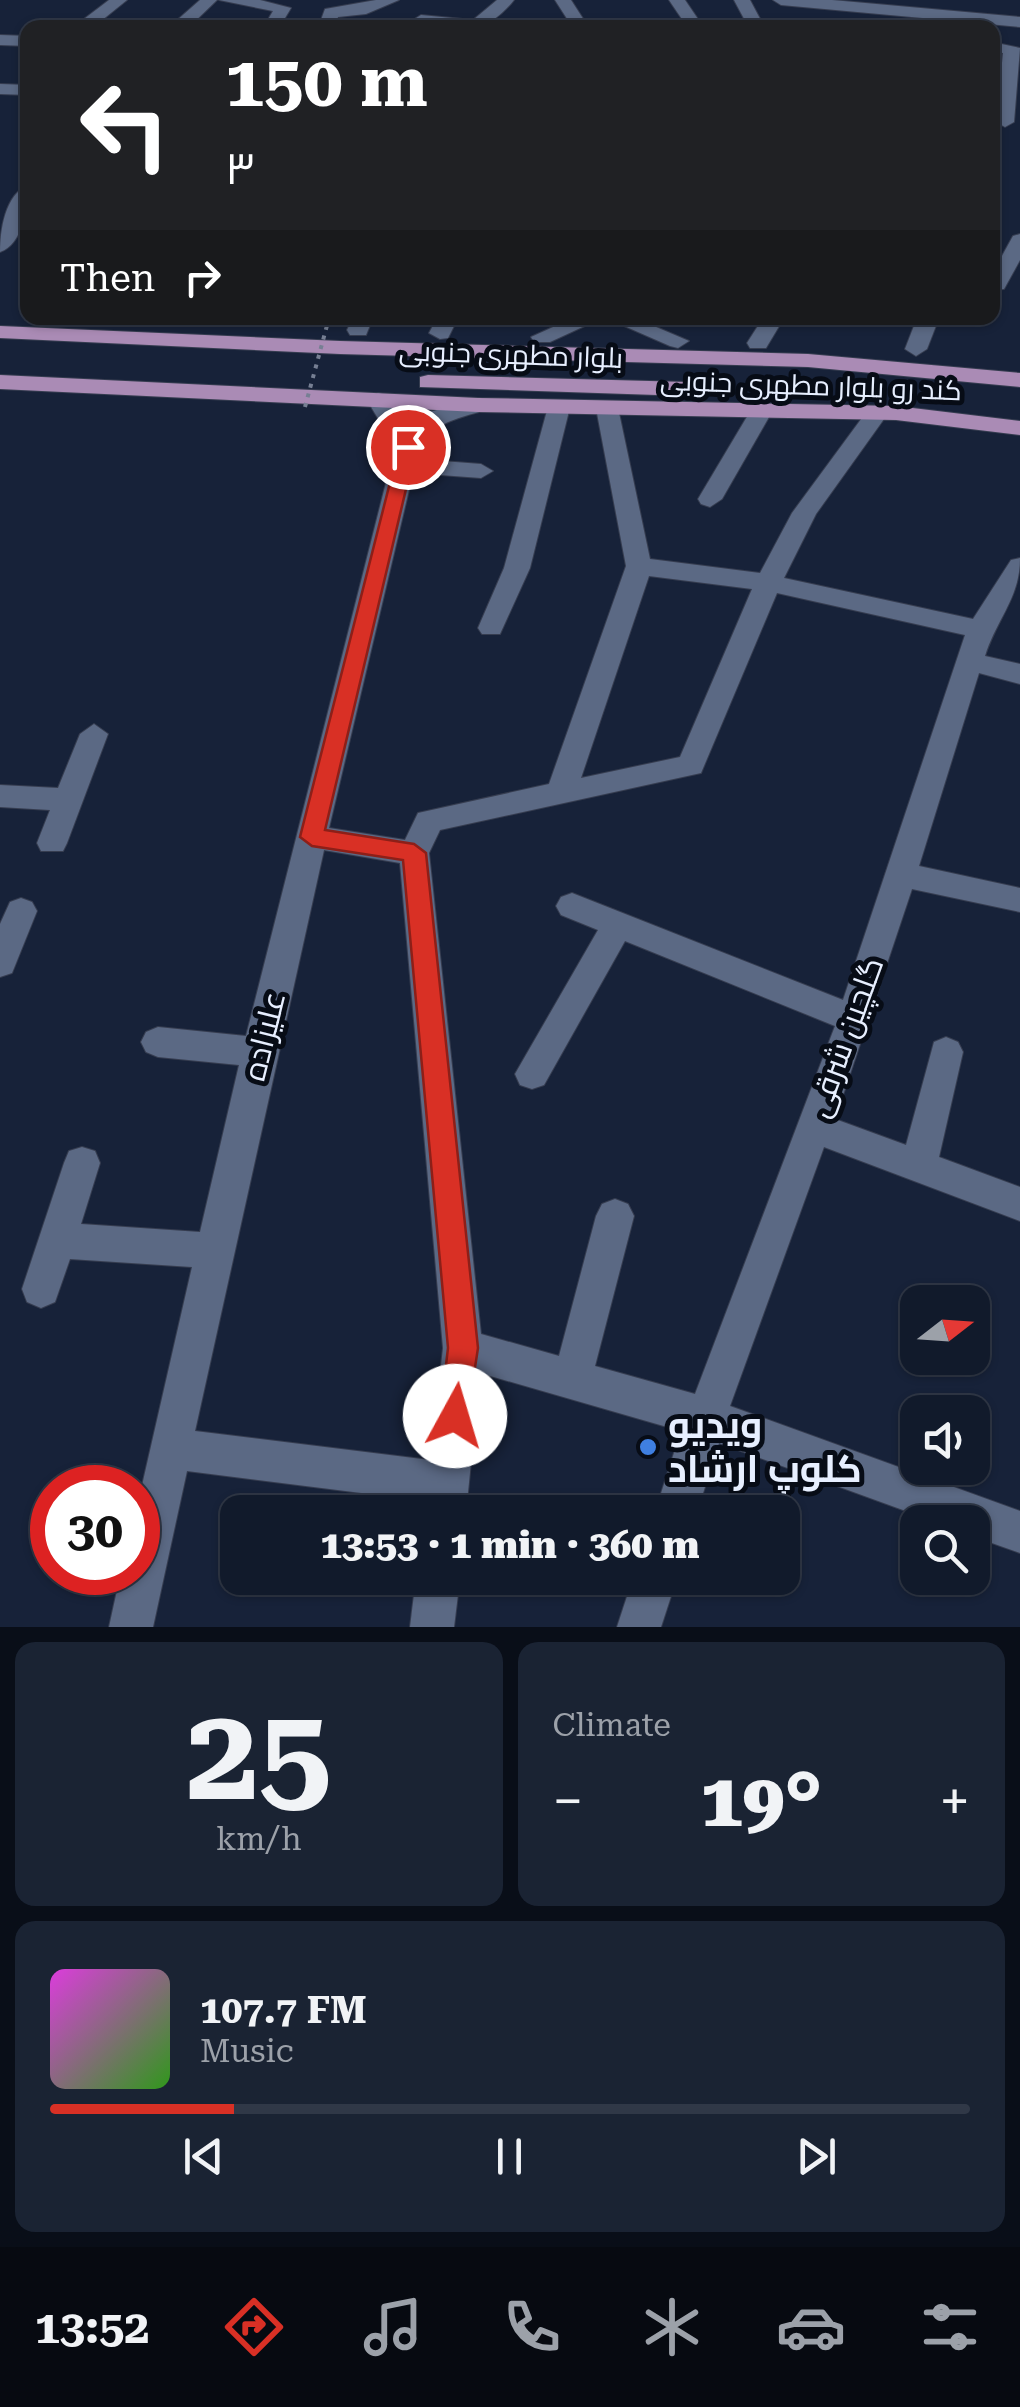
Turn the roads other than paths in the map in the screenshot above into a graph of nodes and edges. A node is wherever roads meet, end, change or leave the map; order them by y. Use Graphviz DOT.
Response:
graph roads {
  1 [pos="119,0"];
  2 [pos="210,0"];
  3 [pos="227,0"];
  4 [pos="391,0"];
  5 [pos="506,0"];
  6 [pos="779,4"];
  7 [pos="361,19"];
  8 [pos="93,20"];
  9 [pos="186,20"];
  10 [pos="275,20"];
  11 [pos="329,20"];
  12 [pos="488,20"];
  13 [pos="987,20"];
  14 [pos="1000,47"];
  15 [pos="1007,84"];
  16 [pos="1005,122"];
  17 [pos="20,207"];
  18 [pos="1020,240"];
  19 [pos="0,246"];
  20 [pos="1002,283"];
  21 [pos="240,325"];
  22 [pos="444,325"];
  23 [pos="574,325"];
  24 [pos="636,325"];
  25 [pos="770,325"];
  26 [pos="925,325"];
  27 [pos="507,326"];
  28 [pos="355,331"];
  29 [pos="0,332"];
  30 [pos="542,337"];
  31 [pos="678,341"];
  32 [pos="758,344"];
  33 [pos="836,346"];
  34 [pos="916,349"];
  35 [pos="1020,363"];
  36 [pos="0,364"];
  37 [pos="892,365"];
  38 [pos="79,370"];
  39 [pos="1020,380"];
  40 [pos="0,382"];
  41 [pos="128,387"];
  42 [pos="378,400"];
  43 [pos="478,404"];
  44 [pos="773,404"];
  45 [pos="559,406"];
  46 [pos="606,408"];
  47 [pos="878,412"];
  48 [pos="1020,412"];
  49 [pos="1020,428"];
  50 [pos="405,456"];
  51 [pos="480,471"];
  52 [pos="710,499"];
  53 [pos="639,566"];
  54 [pos="1020,566"];
  55 [pos="768,584"];
  56 [pos="491,628"];
  57 [pos="980,629"];
  58 [pos="971,662"];
  59 [pos="1020,674"];
  60 [pos="94,734"];
  61 [pos="561,792"];
  62 [pos="0,796"];
  63 [pos="69,800"];
  64 [pos="312,837"];
  65 [pos="52,844"];
  66 [pos="414,853"];
  67 [pos="902,874"];
  68 [pos="1020,900"];
  69 [pos="572,906"];
  70 [pos="21,910"];
  71 [pos="618,924"];
  72 [pos="0,964"];
  73 [pos="854,1019"];
  74 [pos="158,1042"];
  75 [pos="259,1052"];
  76 [pos="946,1052"];
  77 [pos="532,1074"];
  78 [pos="813,1128"];
  79 [pos="82,1163"];
  80 [pos="919,1167"];
  81 [pos="1020,1204"];
  82 [pos="615,1216"];
  83 [pos="57,1240"];
  84 [pos="213,1251"];
  85 [pos="41,1289"];
  86 [pos="463,1348"];
  87 [pos="572,1380"];
  88 [pos="706,1418"];
  89 [pos="170,1448"];
  90 [pos="429,1495"];
  91 [pos="446,1495"];
  92 [pos="681,1495"];
  93 [pos="1020,1532"];
  94 [pos="436,1595"];
  95 [pos="650,1595"];
  96 [pos="130,1627"];
  97 [pos="432,1627"];
  98 [pos="640,1627"];
  1 -- 8 [label="street"];
  2 -- 9 [label="street"];
  3 -- 10 [label="street"];
  4 -- 7 [label="street"];
  5 -- 12 [label="street"];
  6 -- 13 [label="street"];
  7 -- 11 [label="street"];
  14 -- 15 [label="street"];
  15 -- 16 [label="street"];
  17 -- 19 [label="street"];
  18 -- 20 [label="street"];
  21 -- 28 [label="main road"];
  22 -- 27 [label="main road, کند رو بلوار مطهری جنوبی"];
  22 -- 28 [label="main road, کند رو بلوار مطهری جنوبی"];
  23 -- 30 [label="street"];
  24 -- 31 [label="street"];
  25 -- 32 [label="street"];
  26 -- 34 [label="street"];
  27 -- 30 [label="main road, کند رو بلوار مطهری جنوبی"];
  28 -- 29 [label="main road, بلوار مطهری جنوبی"];
  28 -- 37 [label="main road, بلوار مطهری جنوبی"];
  30 -- 31 [label="main road, کند رو بلوار مطهری جنوبی"];
  31 -- 32 [label="main road, کند رو بلوار مطهری جنوبی"];
  32 -- 33 [label="main road, کند رو بلوار مطهری جنوبی"];
  33 -- 34 [label="main road, کند رو بلوار مطهری جنوبی"];
  33 -- 37 [label="main road"];
  34 -- 35 [label="main road, کند رو بلوار مطهری جنوبی"];
  36 -- 38 [label="main road, بلوار مطهری جنوبی"];
  37 -- 39 [label="main road, بلوار مطهری جنوبی"];
  38 -- 41 [label="main road"];
  38 -- 44 [label="main road, بلوار مطهری جنوبی"];
  40 -- 41 [label="main road, کند رو بلوار مطهری جنوبی"];
  41 -- 42 [label="main road, کند رو بلوار مطهری جنوبی"];
  42 -- 43 [label="main road, کند رو بلوار مطهری جنوبی"];
  42 -- 50 [label="street"];
  43 -- 45 [label="main road, کند رو بلوار مطهری جنوبی"];
  43 -- 50 [label="street"];
  44 -- 46 [label="main road, کند رو بلوار مطهری جنوبی"];
  44 -- 47 [label="main road, کند رو بلوار مطهری جنوبی"];
  44 -- 48 [label="main road, بلوار مطهری جنوبی"];
  44 -- 52 [label="street"];
  45 -- 46 [label="main road, کند رو بلوار مطهری جنوبی"];
  45 -- 56 [label="street"];
  46 -- 53 [label="street"];
  47 -- 49 [label="main road, کند رو بلوار مطهری جنوبی"];
  47 -- 55 [label="street"];
  50 -- 51 [label="street"];
  50 -- 64 [label="street, علیزاده"];
  53 -- 55 [label="street"];
  53 -- 61 [label="street"];
  54 -- 57 [label="street, گلچین شرقی"];
  55 -- 57 [label="street"];
  55 -- 61 [label="street"];
  57 -- 58 [label="street, گلچین شرقی"];
  58 -- 59 [label="street"];
  58 -- 67 [label="street, گلچین شرقی"];
  60 -- 63 [label="street"];
  61 -- 66 [label="street"];
  62 -- 63 [label="street"];
  63 -- 65 [label="street"];
  64 -- 66 [label="street"];
  64 -- 75 [label="street, علیزاده"];
  66 -- 86 [label="street"];
  67 -- 68 [label="street"];
  67 -- 73 [label="street, گلچین شرقی"];
  69 -- 71 [label="street"];
  70 -- 72 [label="street"];
  71 -- 73 [label="street"];
  71 -- 77 [label="street"];
  73 -- 78 [label="street, گلچین شرقی"];
  74 -- 75 [label="street"];
  75 -- 84 [label="street, علیزاده"];
  76 -- 80 [label="street"];
  78 -- 80 [label="street"];
  78 -- 88 [label="street, گلچین شرقی"];
  79 -- 83 [label="street"];
  80 -- 81 [label="street"];
  82 -- 87 [label="street"];
  83 -- 84 [label="street"];
  83 -- 85 [label="street"];
  84 -- 89 [label="street, علیزاده"];
  86 -- 87 [label="street"];
  86 -- 91 [label="street"];
  87 -- 88 [label="street"];
  88 -- 92 [label="street, گلچین شرقی"];
  88 -- 93 [label="street"];
  89 -- 90 [label="street"];
  89 -- 96 [label="street, علیزاده"];
  94 -- 97 [label="street"];
  95 -- 98 [label="street"];
}
